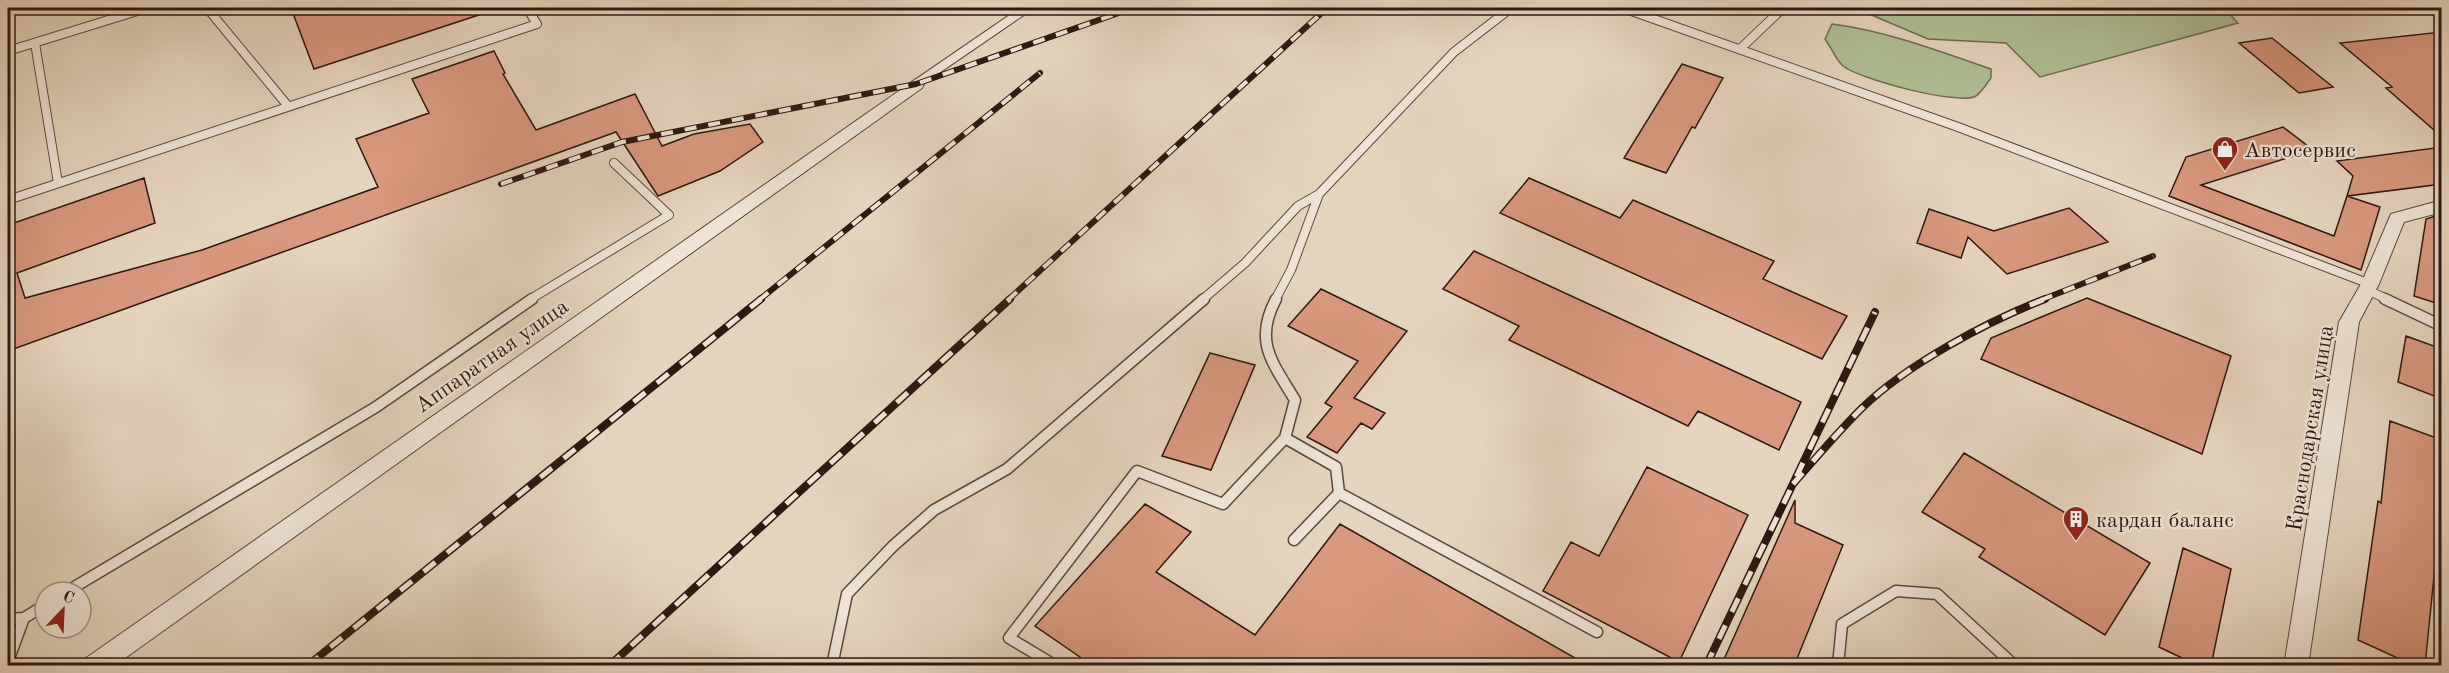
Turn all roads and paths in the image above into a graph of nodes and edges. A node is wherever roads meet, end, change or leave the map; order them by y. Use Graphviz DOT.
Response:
graph roads {
  1 [pos="147,8"];
  2 [pos="207,8"];
  3 [pos="527,8"];
  4 [pos="1027,8"];
  5 [pos="1512,8"];
  6 [pos="1623,8"];
  7 [pos="1783,8"];
  8 [pos="35,43"];
  9 [pos="1740,50"];
  10 [pos="8,51"];
  11 [pos="916,84"];
  12 [pos="288,106"];
  13 [pos="614,163"];
  14 [pos="58,183"];
  15 [pos="1319,194"];
  16 [pos="8,200"];
  17 [pos="2442,206"];
  18 [pos="2368,287"];
  19 [pos="2442,326"];
  20 [pos="1285,438"];
  21 [pos="1339,493"];
  22 [pos="1294,540"];
  23 [pos="86,580"];
  24 [pos="33,612"];
  25 [pos="24,618"];
  26 [pos="8,619"];
  27 [pos="1597,632"];
  28 [pos="8,661"];
  29 [pos="2299,664"];
  30 [pos="94,666"];
  31 [pos="832,666"];
  32 [pos="1056,666"];
  33 [pos="1839,666"];
  34 [pos="2015,666"];
  1 -- 8 [label="lane"];
  2 -- 12 [label="lane"];
  3 -- 12 [label="lane"];
  4 -- 11 [label="lane"];
  5 -- 15 [label="lane"];
  6 -- 9 [label="lane"];
  7 -- 9 [label="lane"];
  8 -- 10 [label="lane"];
  8 -- 14 [label="lane"];
  9 -- 18 [label="lane"];
  11 -- 30 [label="street, Аппаратная улица"];
  12 -- 14 [label="lane"];
  13 -- 23 [label="lane"];
  14 -- 16 [label="lane"];
  15 -- 20 [label="lane"];
  15 -- 31 [label="lane"];
  17 -- 18 [label="street, Краснодарская улица"];
  18 -- 19 [label="lane"];
  18 -- 29 [label="street, Краснодарская улица"];
  20 -- 21 [label="lane"];
  20 -- 32 [label="lane"];
  21 -- 22 [label="lane"];
  21 -- 27 [label="lane"];
  24 -- 25 [label="lane"];
  25 -- 26 [label="lane"];
  25 -- 28 [label="lane"];
  33 -- 34 [label="lane"];
}
